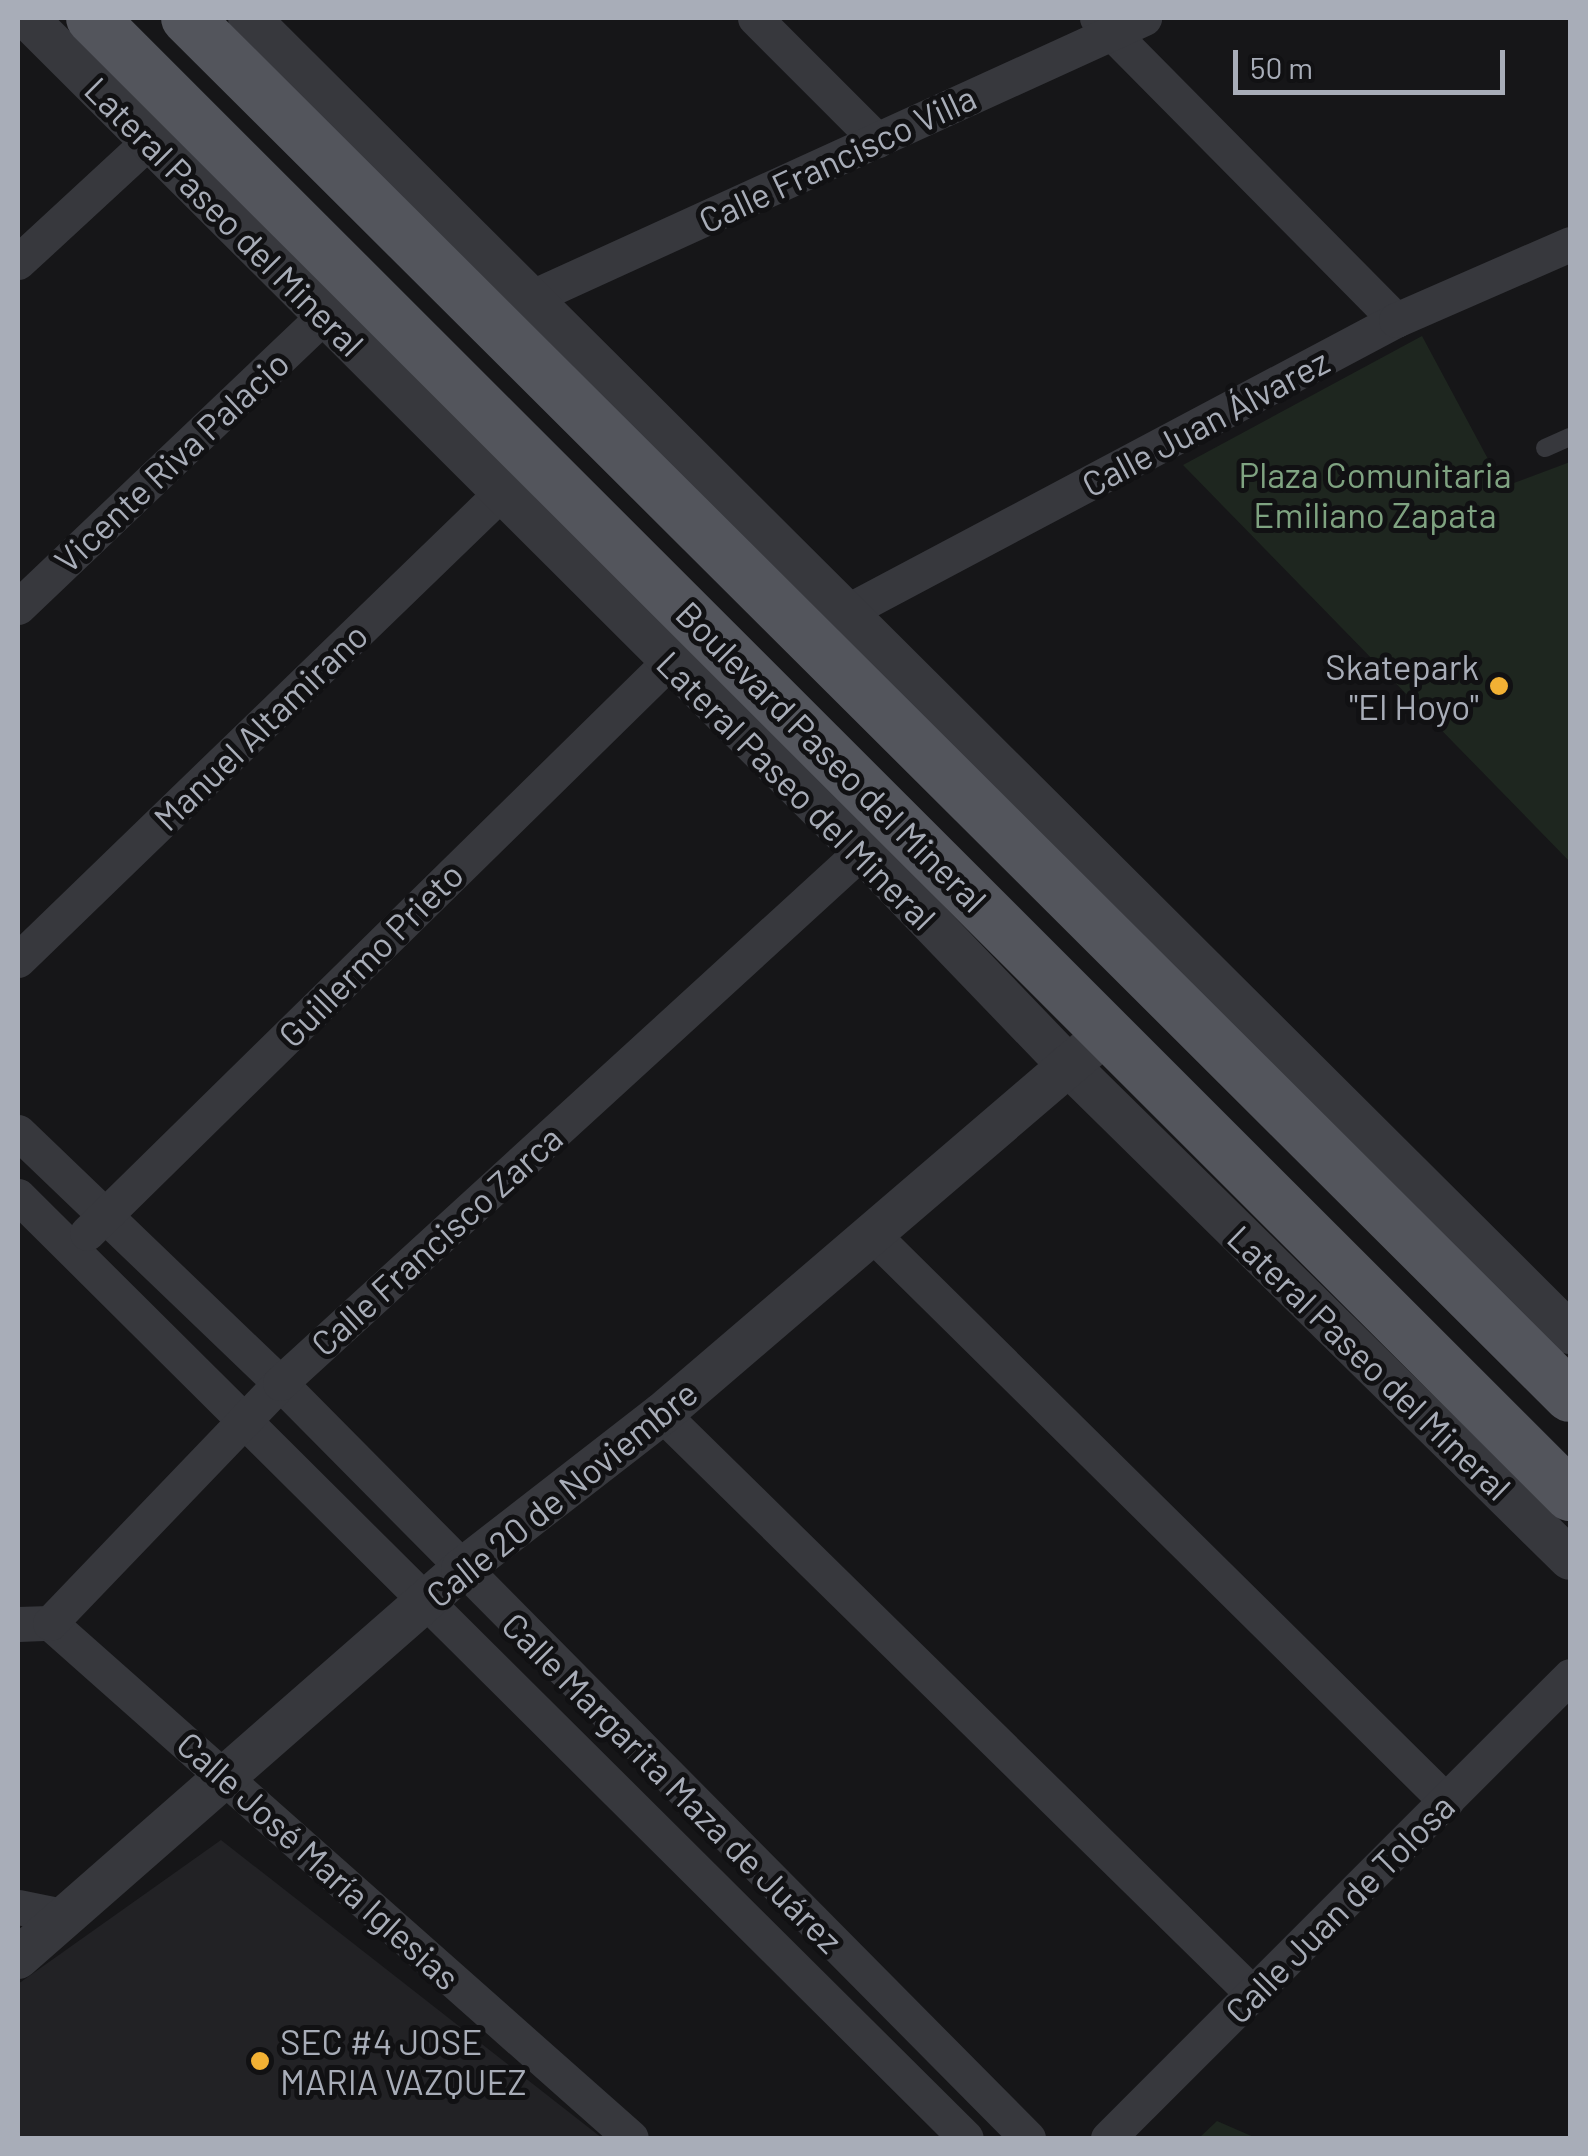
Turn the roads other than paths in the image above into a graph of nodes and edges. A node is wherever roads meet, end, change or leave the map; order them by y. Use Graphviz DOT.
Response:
graph roads {
  1 [pos="26,18"];
  2 [pos="92,18"];
  3 [pos="187,18"];
  4 [pos="249,18"];
  5 [pos="755,18"];
  6 [pos="1144,18"];
  7 [pos="1103,24"];
  8 [pos="282,81"];
  9 [pos="150,140"];
  10 [pos="877,140"];
  11 [pos="1570,244"];
  12 [pos="18,262"];
  13 [pos="530,298"];
  14 [pos="325,316"];
  15 [pos="1396,320"];
  16 [pos="1570,436"];
  17 [pos="1545,448"];
  18 [pos="502,492"];
  19 [pos="18,607"];
  20 [pos="846,612"];
  21 [pos="686,645"];
  22 [pos="862,851"];
  23 [pos="1062,858"];
  24 [pos="18,960"];
  25 [pos="1108,1033"];
  26 [pos="1068,1065"];
  27 [pos="18,1132"];
  28 [pos="18,1196"];
  29 [pos="104,1217"];
  30 [pos="870,1232"];
  31 [pos="72,1248"];
  32 [pos="1570,1333"];
  33 [pos="280,1382"];
  34 [pos="1570,1396"];
  35 [pos="662,1414"];
  36 [pos="244,1418"];
  37 [pos="1570,1495"];
  38 [pos="1570,1559"];
  39 [pos="462,1569"];
  40 [pos="430,1599"];
  41 [pos="34,1624"];
  42 [pos="1570,1676"];
  43 [pos="225,1775"];
  44 [pos="1446,1801"];
  45 [pos="18,1907"];
  46 [pos="67,1918"];
  47 [pos="18,1958"];
  48 [pos="1253,1994"];
  49 [pos="631,2138"];
  50 [pos="966,2138"];
  51 [pos="1028,2138"];
  52 [pos="1108,2138"];
  1 -- 9 [label="street, Lateral Paseo del Mineral"];
  2 -- 21 [label="main road, Boulevard Paseo del Mineral"];
  3 -- 8 [label="main road, Boulevard Paseo del Mineral"];
  4 -- 8 [label="street"];
  5 -- 10 [label="street"];
  6 -- 7 [label="street, Calle Francisco Villa"];
  7 -- 10 [label="street, Calle Francisco Villa"];
  7 -- 15 [label="street"];
  8 -- 13 [label="street"];
  8 -- 23 [label="main road, Boulevard Paseo del Mineral"];
  9 -- 12 [label="street"];
  9 -- 14 [label="street, Lateral Paseo del Mineral"];
  10 -- 13 [label="street, Calle Francisco Villa"];
  11 -- 15 [label="street, Calle Juan Álvarez"];
  13 -- 20 [label="street"];
  14 -- 18 [label="street, Lateral Paseo del Mineral"];
  14 -- 19 [label="street, Vicente Riva Palacio"];
  15 -- 20 [label="street, Calle Juan Álvarez"];
  16 -- 17 [label="lane"];
  18 -- 21 [label="street, Lateral Paseo del Mineral"];
  18 -- 24 [label="street, Manuel Altamirano"];
  20 -- 23 [label="street"];
  21 -- 22 [label="street, Lateral Paseo del Mineral"];
  21 -- 25 [label="main road, Boulevard Paseo del Mineral"];
  21 -- 29 [label="street, Guillermo Prieto"];
  22 -- 26 [label="street, Lateral Paseo del Mineral"];
  22 -- 33 [label="street, Calle Francisco Zarca"];
  23 -- 32 [label="street"];
  23 -- 34 [label="main road, Boulevard Paseo del Mineral"];
  25 -- 26 [label="street, Calle 20 de Noviembre"];
  25 -- 37 [label="main road, Boulevard Paseo del Mineral"];
  26 -- 30 [label="street, Calle 20 de Noviembre"];
  26 -- 38 [label="street, Lateral Paseo del Mineral"];
  27 -- 29 [label="street, Calle Margarita Maza de Juárez"];
  28 -- 31 [label="street, Calle Margarita Maza de Juárez"];
  29 -- 31 [label="street, Guillermo Prieto"];
  29 -- 33 [label="street, Calle Margarita Maza de Juárez"];
  30 -- 35 [label="street, Calle 20 de Noviembre"];
  30 -- 44 [label="street"];
  31 -- 36 [label="street, Calle Margarita Maza de Juárez"];
  33 -- 36 [label="street, Calle Francisco Zarca"];
  33 -- 39 [label="street, Calle Margarita Maza de Juárez"];
  35 -- 39 [label="street, Calle 20 de Noviembre"];
  35 -- 48 [label="street"];
  36 -- 40 [label="street, Calle Margarita Maza de Juárez"];
  36 -- 41 [label="street, Calle Francisco Zarca"];
  39 -- 40 [label="street, Calle 20 de Noviembre"];
  39 -- 51 [label="street, Calle Margarita Maza de Juárez"];
  40 -- 43 [label="street, Calle 20 de Noviembre"];
  40 -- 50 [label="street, Calle Margarita Maza de Juárez"];
  41 -- 43 [label="street, Calle José María Iglesias"];
  42 -- 44 [label="street, Calle Juan de Tolosa"];
  43 -- 46 [label="street, Calle 20 de Noviembre"];
  43 -- 49 [label="street, Calle José María Iglesias"];
  44 -- 48 [label="street, Calle Juan de Tolosa"];
  45 -- 46 [label="street"];
  46 -- 47 [label="street, Calle 20 de Noviembre"];
  48 -- 52 [label="street, Calle Juan de Tolosa"];
}
